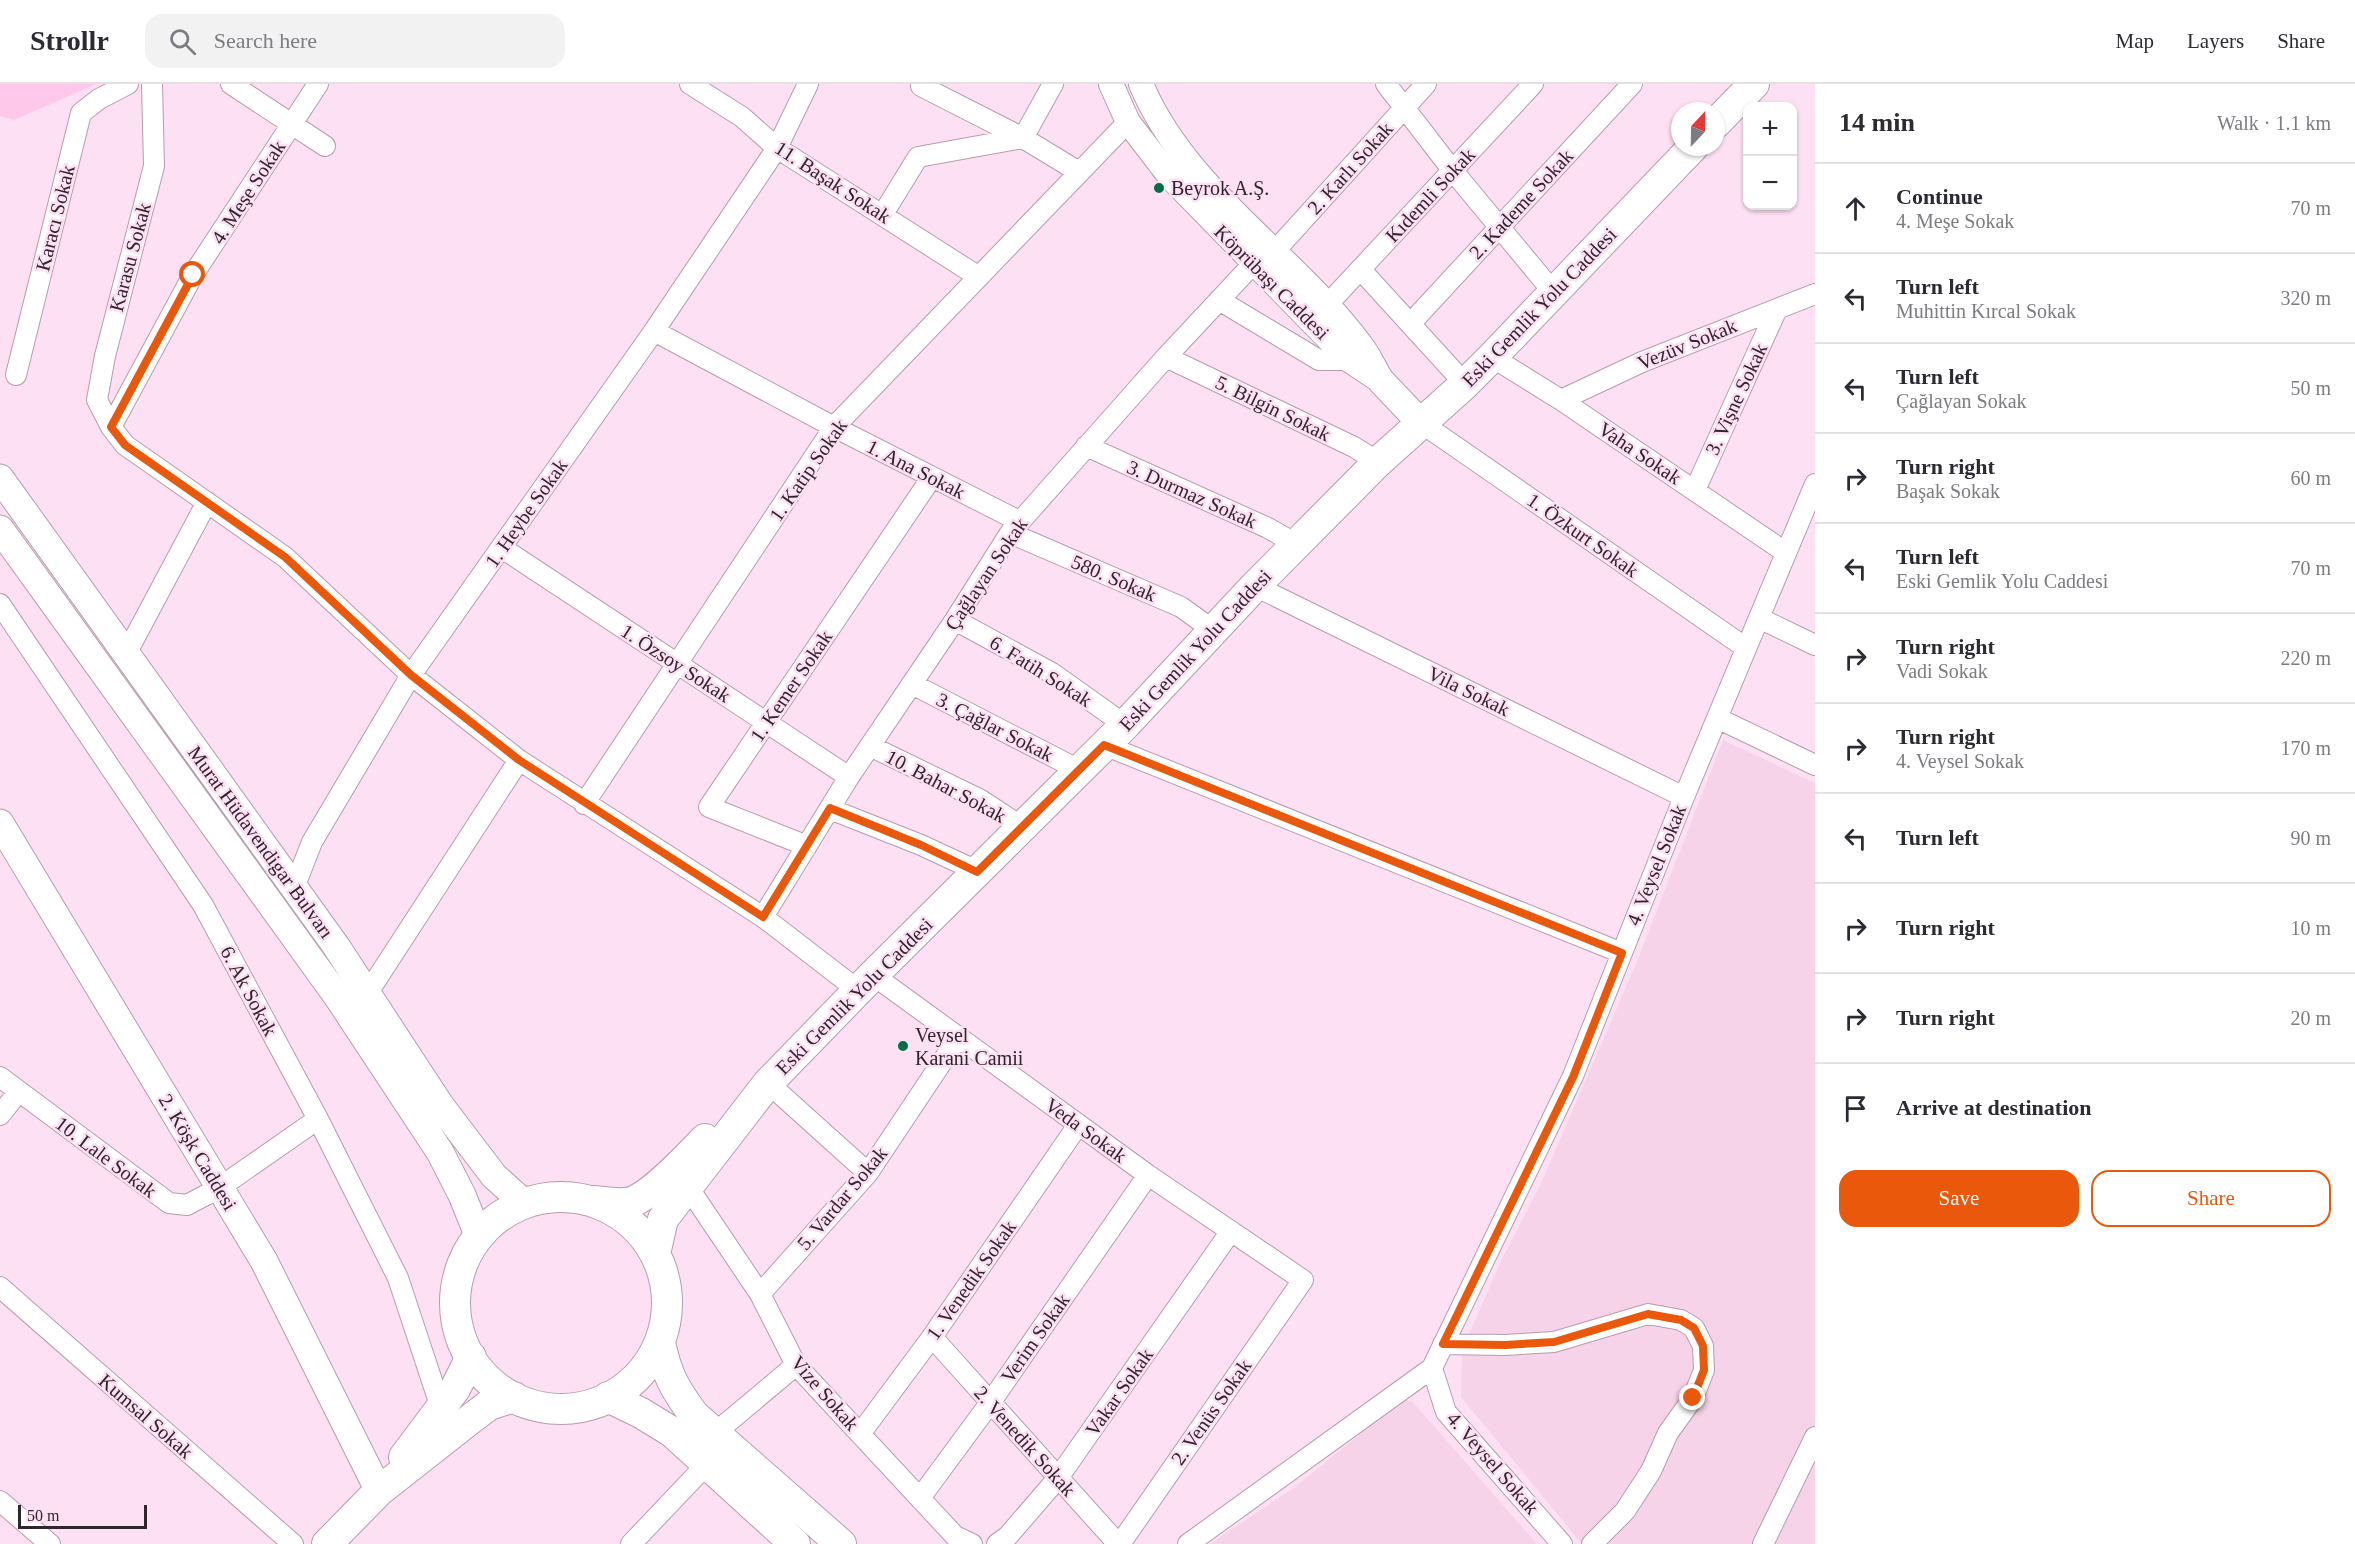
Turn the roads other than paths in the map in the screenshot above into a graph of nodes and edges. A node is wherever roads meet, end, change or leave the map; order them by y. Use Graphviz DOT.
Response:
graph roads {
  1 [pos="128,84"];
  2 [pos="152,84"];
  3 [pos="231,84"];
  4 [pos="318,84"];
  5 [pos="690,84"];
  6 [pos="808,84"];
  7 [pos="1053,84"];
  8 [pos="1111,84"];
  9 [pos="1386,84"];
  10 [pos="1426,84"];
  11 [pos="1533,84"];
  12 [pos="1632,84"];
  13 [pos="1754,84"];
  14 [pos="921,85"];
  15 [pos="1149,89"];
  16 [pos="1404,108"];
  17 [pos="1725,114"];
  18 [pos="1128,122"];
  19 [pos="292,123"];
  20 [pos="1023,138"];
  21 [pos="325,146"];
  22 [pos="777,148"];
  23 [pos="1685,156"];
  24 [pos="1453,171"];
  25 [pos="1079,172"];
  26 [pos="883,214"];
  27 [pos="1500,226"];
  28 [pos="1274,252"];
  29 [pos="1253,264"];
  30 [pos="1361,270"];
  31 [pos="979,277"];
  32 [pos="1554,293"];
  33 [pos="1815,294"];
  34 [pos="1219,300"];
  35 [pos="1327,305"];
  36 [pos="1777,309"];
  37 [pos="1410,324"];
  38 [pos="654,331"];
  39 [pos="1356,353"];
  40 [pos="1166,357"];
  41 [pos="1492,357"];
  42 [pos="16,375"];
  43 [pos="1382,382"];
  44 [pos="1465,384"];
  45 [pos="1562,400"];
  46 [pos="1420,422"];
  47 [pos="111,427"];
  48 [pos="834,427"];
  49 [pos="1086,446"];
  50 [pos="1378,462"];
  51 [pos="932,477"];
  52 [pos="0,478"];
  53 [pos="1815,484"];
  54 [pos="1695,490"];
  55 [pos="207,502"];
  56 [pos="1807,525"];
  57 [pos="1015,527"];
  58 [pos="0,529"];
  59 [pos="1296,544"];
  60 [pos="502,548"];
  61 [pos="1785,552"];
  62 [pos="1255,586"];
  63 [pos="0,604"];
  64 [pos="1759,618"];
  65 [pos="955,620"];
  66 [pos="1213,630"];
  67 [pos="1815,645"];
  68 [pos="1746,648"];
  69 [pos="126,654"];
  70 [pos="678,664"];
  71 [pos="411,675"];
  72 [pos="912,684"];
  73 [pos="1717,718"];
  74 [pos="766,722"];
  75 [pos="1114,735"];
  76 [pos="870,746"];
  77 [pos="519,760"];
  78 [pos="1815,765"];
  79 [pos="1079,770"];
  80 [pos="849,777"];
  81 [pos="1684,797"];
  82 [pos="584,804"];
  83 [pos="830,808"];
  84 [pos="0,824"];
  85 [pos="1022,826"];
  86 [pos="807,846"];
  87 [pos="977,872"];
  88 [pos="294,888"];
  89 [pos="763,917"];
  90 [pos="1622,953"];
  91 [pos="866,983"];
  92 [pos="367,994"];
  93 [pos="958,1038"];
  94 [pos="0,1077"];
  95 [pos="768,1083"];
  96 [pos="19,1091"];
  97 [pos="0,1115"];
  98 [pos="318,1119"];
  99 [pos="1078,1125"];
  100 [pos="868,1173"];
  101 [pos="1148,1175"];
  102 [pos="688,1187"];
  103 [pos="219,1188"];
  104 [pos="584,1200"];
  105 [pos="524,1203"];
  106 [pos="1231,1231"];
  107 [pos="479,1237"];
  108 [pos="655,1254"];
  109 [pos="1303,1280"];
  110 [pos="0,1287"];
  111 [pos="760,1294"];
  112 [pos="932,1337"];
  113 [pos="660,1343"];
  114 [pos="1443,1344"];
  115 [pos="471,1357"];
  116 [pos="796,1365"];
  117 [pos="1432,1368"];
  118 [pos="514,1397"];
  119 [pos="608,1397"];
  120 [pos="990,1403"];
  121 [pos="441,1408"];
  122 [pos="715,1433"];
  123 [pos="860,1434"];
  124 [pos="1815,1437"];
  125 [pos="707,1464"];
  126 [pos="1058,1479"];
  127 [pos="379,1491"];
  128 [pos="920,1498"];
  129 [pos="0,1501"];
  130 [pos="50,1544"];
  131 [pos="293,1544"];
  132 [pos="327,1544"];
  133 [pos="631,1544"];
  134 [pos="795,1544"];
  135 [pos="841,1544"];
  136 [pos="972,1544"];
  137 [pos="997,1544"];
  138 [pos="1119,1544"];
  139 [pos="1188,1544"];
  140 [pos="1562,1544"];
  141 [pos="1592,1544"];
  142 [pos="1763,1544"];
  1 -- 42 [label="street, Karacı Sokak"];
  2 -- 47 [label="street, Karasu Sokak"];
  3 -- 19 [label="street"];
  4 -- 19 [label="street, 4. Meşe Sokak"];
  5 -- 22 [label="street, 11. Başak Sokak"];
  6 -- 22 [label="street, 1. Heybe Sokak"];
  7 -- 20 [label="street"];
  8 -- 18 [label="street, Köprübaşı Caddesi"];
  9 -- 16 [label="street"];
  10 -- 16 [label="street, 2. Karlı Sokak"];
  11 -- 24 [label="street, Kıdemli Sokak"];
  12 -- 27 [label="street, 2. Kademe Sokak"];
  13 -- 17 [label="main road"];
  14 -- 20 [label="street"];
  15 -- 28 [label="street, Köprübaşı Caddesi"];
  16 -- 24 [label="street"];
  16 -- 28 [label="street, 2. Karlı Sokak"];
  18 -- 25 [label="street, 1. Katip Sokak"];
  18 -- 29 [label="street, Köprübaşı Caddesi"];
  19 -- 21 [label="street"];
  19 -- 47 [label="street, 4. Meşe Sokak"];
  20 -- 25 [label="street"];
  20 -- 26 [label="street"];
  22 -- 26 [label="street, 11. Başak Sokak"];
  22 -- 38 [label="street, 1. Heybe Sokak"];
  23 -- 32 [label="main road, Eski Gemlik Yolu Caddesi"];
  24 -- 27 [label="street"];
  24 -- 30 [label="street, Kıdemli Sokak"];
  25 -- 31 [label="street, 1. Katip Sokak"];
  26 -- 31 [label="street, 11. Başak Sokak"];
  27 -- 32 [label="street"];
  27 -- 37 [label="street, 2. Kademe Sokak"];
  28 -- 35 [label="street, Köprübaşı Caddesi"];
  29 -- 34 [label="street, Çağlayan Sokak"];
  29 -- 39 [label="street, Köprübaşı Caddesi"];
  30 -- 35 [label="street, Kıdemli Sokak"];
  30 -- 37 [label="street"];
  31 -- 48 [label="street, 1. Katip Sokak"];
  32 -- 41 [label="main road, Eski Gemlik Yolu Caddesi"];
  33 -- 36 [label="street, Vezüv Sokak"];
  34 -- 39 [label="street"];
  34 -- 40 [label="street, Çağlayan Sokak"];
  35 -- 39 [label="street, Köprübaşı Caddesi"];
  36 -- 45 [label="street, Vezüv Sokak"];
  36 -- 54 [label="street, 3. Vişne Sokak"];
  37 -- 44 [label="street"];
  38 -- 48 [label="street, 1. Ana Sokak"];
  38 -- 60 [label="street, 1. Heybe Sokak"];
  39 -- 43 [label="street, Köprübaşı Caddesi"];
  40 -- 49 [label="street, Çağlayan Sokak"];
  40 -- 50 [label="street, 5. Bilgin Sokak"];
  41 -- 44 [label="main road, Eski Gemlik Yolu Caddesi"];
  41 -- 45 [label="street, Vaha Sokak"];
  43 -- 46 [label="main road, Köprübaşı Caddesi"];
  44 -- 46 [label="main road, Eski Gemlik Yolu Caddesi"];
  45 -- 54 [label="street, Vaha Sokak"];
  46 -- 50 [label="main road, Eski Gemlik Yolu Caddesi"];
  46 -- 68 [label="street, 1. Özkurt Sokak"];
  47 -- 55 [label="street, Karasu Sokak"];
  48 -- 51 [label="street, 1. Ana Sokak"];
  48 -- 70 [label="street, 1. Katip Sokak"];
  49 -- 57 [label="street, Çağlayan Sokak"];
  49 -- 59 [label="street, 3. Durmaz Sokak"];
  50 -- 59 [label="main road, Eski Gemlik Yolu Caddesi"];
  51 -- 57 [label="street, 1. Ana Sokak"];
  51 -- 74 [label="street, 1. Kemer Sokak"];
  52 -- 69 [label="main road, Murat Hüdavendigar Bulvarı"];
  53 -- 56 [label="street, 4. Veysel Sokak"];
  54 -- 61 [label="street, Vaha Sokak"];
  55 -- 69 [label="street"];
  55 -- 71 [label="street, Karasu Sokak"];
  56 -- 61 [label="street, 4. Veysel Sokak"];
  57 -- 65 [label="street, Çağlayan Sokak"];
  57 -- 66 [label="street, 580. Sokak"];
  58 -- 107 [label="main road, Murat Hüdavendigar Bulvarı"];
  59 -- 62 [label="main road, Eski Gemlik Yolu Caddesi"];
  60 -- 70 [label="street, 1. Özsoy Sokak"];
  60 -- 71 [label="street, 1. Heybe Sokak"];
  61 -- 64 [label="street, 4. Veysel Sokak"];
  62 -- 66 [label="main road, Eski Gemlik Yolu Caddesi"];
  62 -- 81 [label="street, Vila Sokak"];
  63 -- 98 [label="street, 6. Ak Sokak"];
  64 -- 67 [label="street"];
  64 -- 68 [label="street, 4. Veysel Sokak"];
  65 -- 72 [label="street, Çağlayan Sokak"];
  65 -- 75 [label="street, 6. Fatih Sokak"];
  66 -- 75 [label="main road, Eski Gemlik Yolu Caddesi"];
  68 -- 73 [label="street, 4. Veysel Sokak"];
  69 -- 88 [label="main road, Murat Hüdavendigar Bulvarı"];
  70 -- 74 [label="street, 1. Özsoy Sokak"];
  70 -- 82 [label="street, 1. Katip Sokak"];
  71 -- 77 [label="street, Karasu Sokak"];
  71 -- 88 [label="street, 1. Heybe Sokak"];
  72 -- 76 [label="street, Çağlayan Sokak"];
  72 -- 79 [label="street, 3. Çağlar Sokak"];
  73 -- 78 [label="street"];
  73 -- 81 [label="street, 4. Veysel Sokak"];
  74 -- 80 [label="street, 1. Özsoy Sokak"];
  74 -- 86 [label="street, 1. Kemer Sokak"];
  75 -- 79 [label="main road, Eski Gemlik Yolu Caddesi"];
  75 -- 90 [label="street, 6. Fatih Sokak"];
  76 -- 80 [label="street, Çağlayan Sokak"];
  76 -- 85 [label="street, 10. Bahar Sokak"];
  77 -- 82 [label="street, Veda Sokak"];
  77 -- 92 [label="street"];
  79 -- 85 [label="main road, Eski Gemlik Yolu Caddesi"];
  80 -- 83 [label="street, Çağlayan Sokak"];
  81 -- 90 [label="street, 4. Veysel Sokak"];
  82 -- 89 [label="street, Veda Sokak"];
  83 -- 86 [label="street, Çağlayan Sokak"];
  83 -- 87 [label="street"];
  84 -- 103 [label="main road, 2. Köşk Caddesi"];
  85 -- 87 [label="main road, Eski Gemlik Yolu Caddesi"];
  86 -- 89 [label="street, Çağlayan Sokak"];
  87 -- 91 [label="main road, Eski Gemlik Yolu Caddesi"];
  88 -- 92 [label="main road, Murat Hüdavendigar Bulvarı"];
  89 -- 91 [label="street, Veda Sokak"];
  90 -- 114 [label="street, 4. Veysel Sokak"];
  91 -- 93 [label="street, Veda Sokak"];
  91 -- 95 [label="main road, Eski Gemlik Yolu Caddesi"];
  92 -- 105 [label="main road, Murat Hüdavendigar Bulvarı"];
  93 -- 99 [label="street, Veda Sokak"];
  93 -- 100 [label="street, 5. Vardar Sokak"];
  94 -- 96 [label="street, 10. Lale Sokak"];
  95 -- 100 [label="street"];
  95 -- 102 [label="main road, Eski Gemlik Yolu Caddesi"];
  95 -- 104 [label="main road"];
  96 -- 97 [label="street"];
  96 -- 103 [label="street, 10. Lale Sokak"];
  98 -- 103 [label="street, 10. Lale Sokak"];
  98 -- 121 [label="street, 6. Ak Sokak"];
  99 -- 101 [label="street, Veda Sokak"];
  99 -- 112 [label="street, 1. Venedik Sokak"];
  100 -- 111 [label="street, 5. Vardar Sokak"];
  101 -- 106 [label="street, Veda Sokak"];
  101 -- 120 [label="street, Verim Sokak"];
  102 -- 108 [label="main road, Eski Gemlik Yolu Caddesi"];
  102 -- 111 [label="street, Vize Sokak"];
  103 -- 127 [label="main road, 2. Köşk Caddesi"];
  104 -- 105 [label="main road"];
  104 -- 108 [label="main road"];
  105 -- 107 [label="main road"];
  106 -- 109 [label="street, Veda Sokak"];
  106 -- 126 [label="street, Vakar Sokak"];
  107 -- 115 [label="main road"];
  108 -- 113 [label="main road"];
  109 -- 138 [label="street, 2. Venüs Sokak"];
  110 -- 131 [label="street, Kumsal Sokak"];
  111 -- 116 [label="street, Vize Sokak"];
  112 -- 120 [label="street, 2. Venedik Sokak"];
  112 -- 123 [label="street, 1. Venedik Sokak"];
  113 -- 119 [label="main road"];
  113 -- 122 [label="main road"];
  114 -- 117 [label="street, 4. Veysel Sokak"];
  114 -- 141 [label="street"];
  115 -- 118 [label="main road"];
  115 -- 121 [label="main road"];
  116 -- 122 [label="street"];
  116 -- 123 [label="street, Vize Sokak"];
  117 -- 139 [label="street"];
  117 -- 140 [label="street, 4. Veysel Sokak"];
  118 -- 119 [label="main road"];
  118 -- 127 [label="main road"];
  119 -- 125 [label="main road"];
  120 -- 126 [label="street, 2. Venedik Sokak"];
  120 -- 128 [label="street, Verim Sokak"];
  121 -- 127 [label="main road"];
  122 -- 135 [label="main road"];
  123 -- 128 [label="street, Vize Sokak"];
  124 -- 142 [label="street"];
  125 -- 133 [label="street"];
  125 -- 134 [label="main road"];
  126 -- 137 [label="street, Vakar Sokak"];
  126 -- 138 [label="street, 2. Venedik Sokak"];
  127 -- 132 [label="main road"];
  128 -- 136 [label="street, Vize Sokak"];
  129 -- 130 [label="street"];
}
